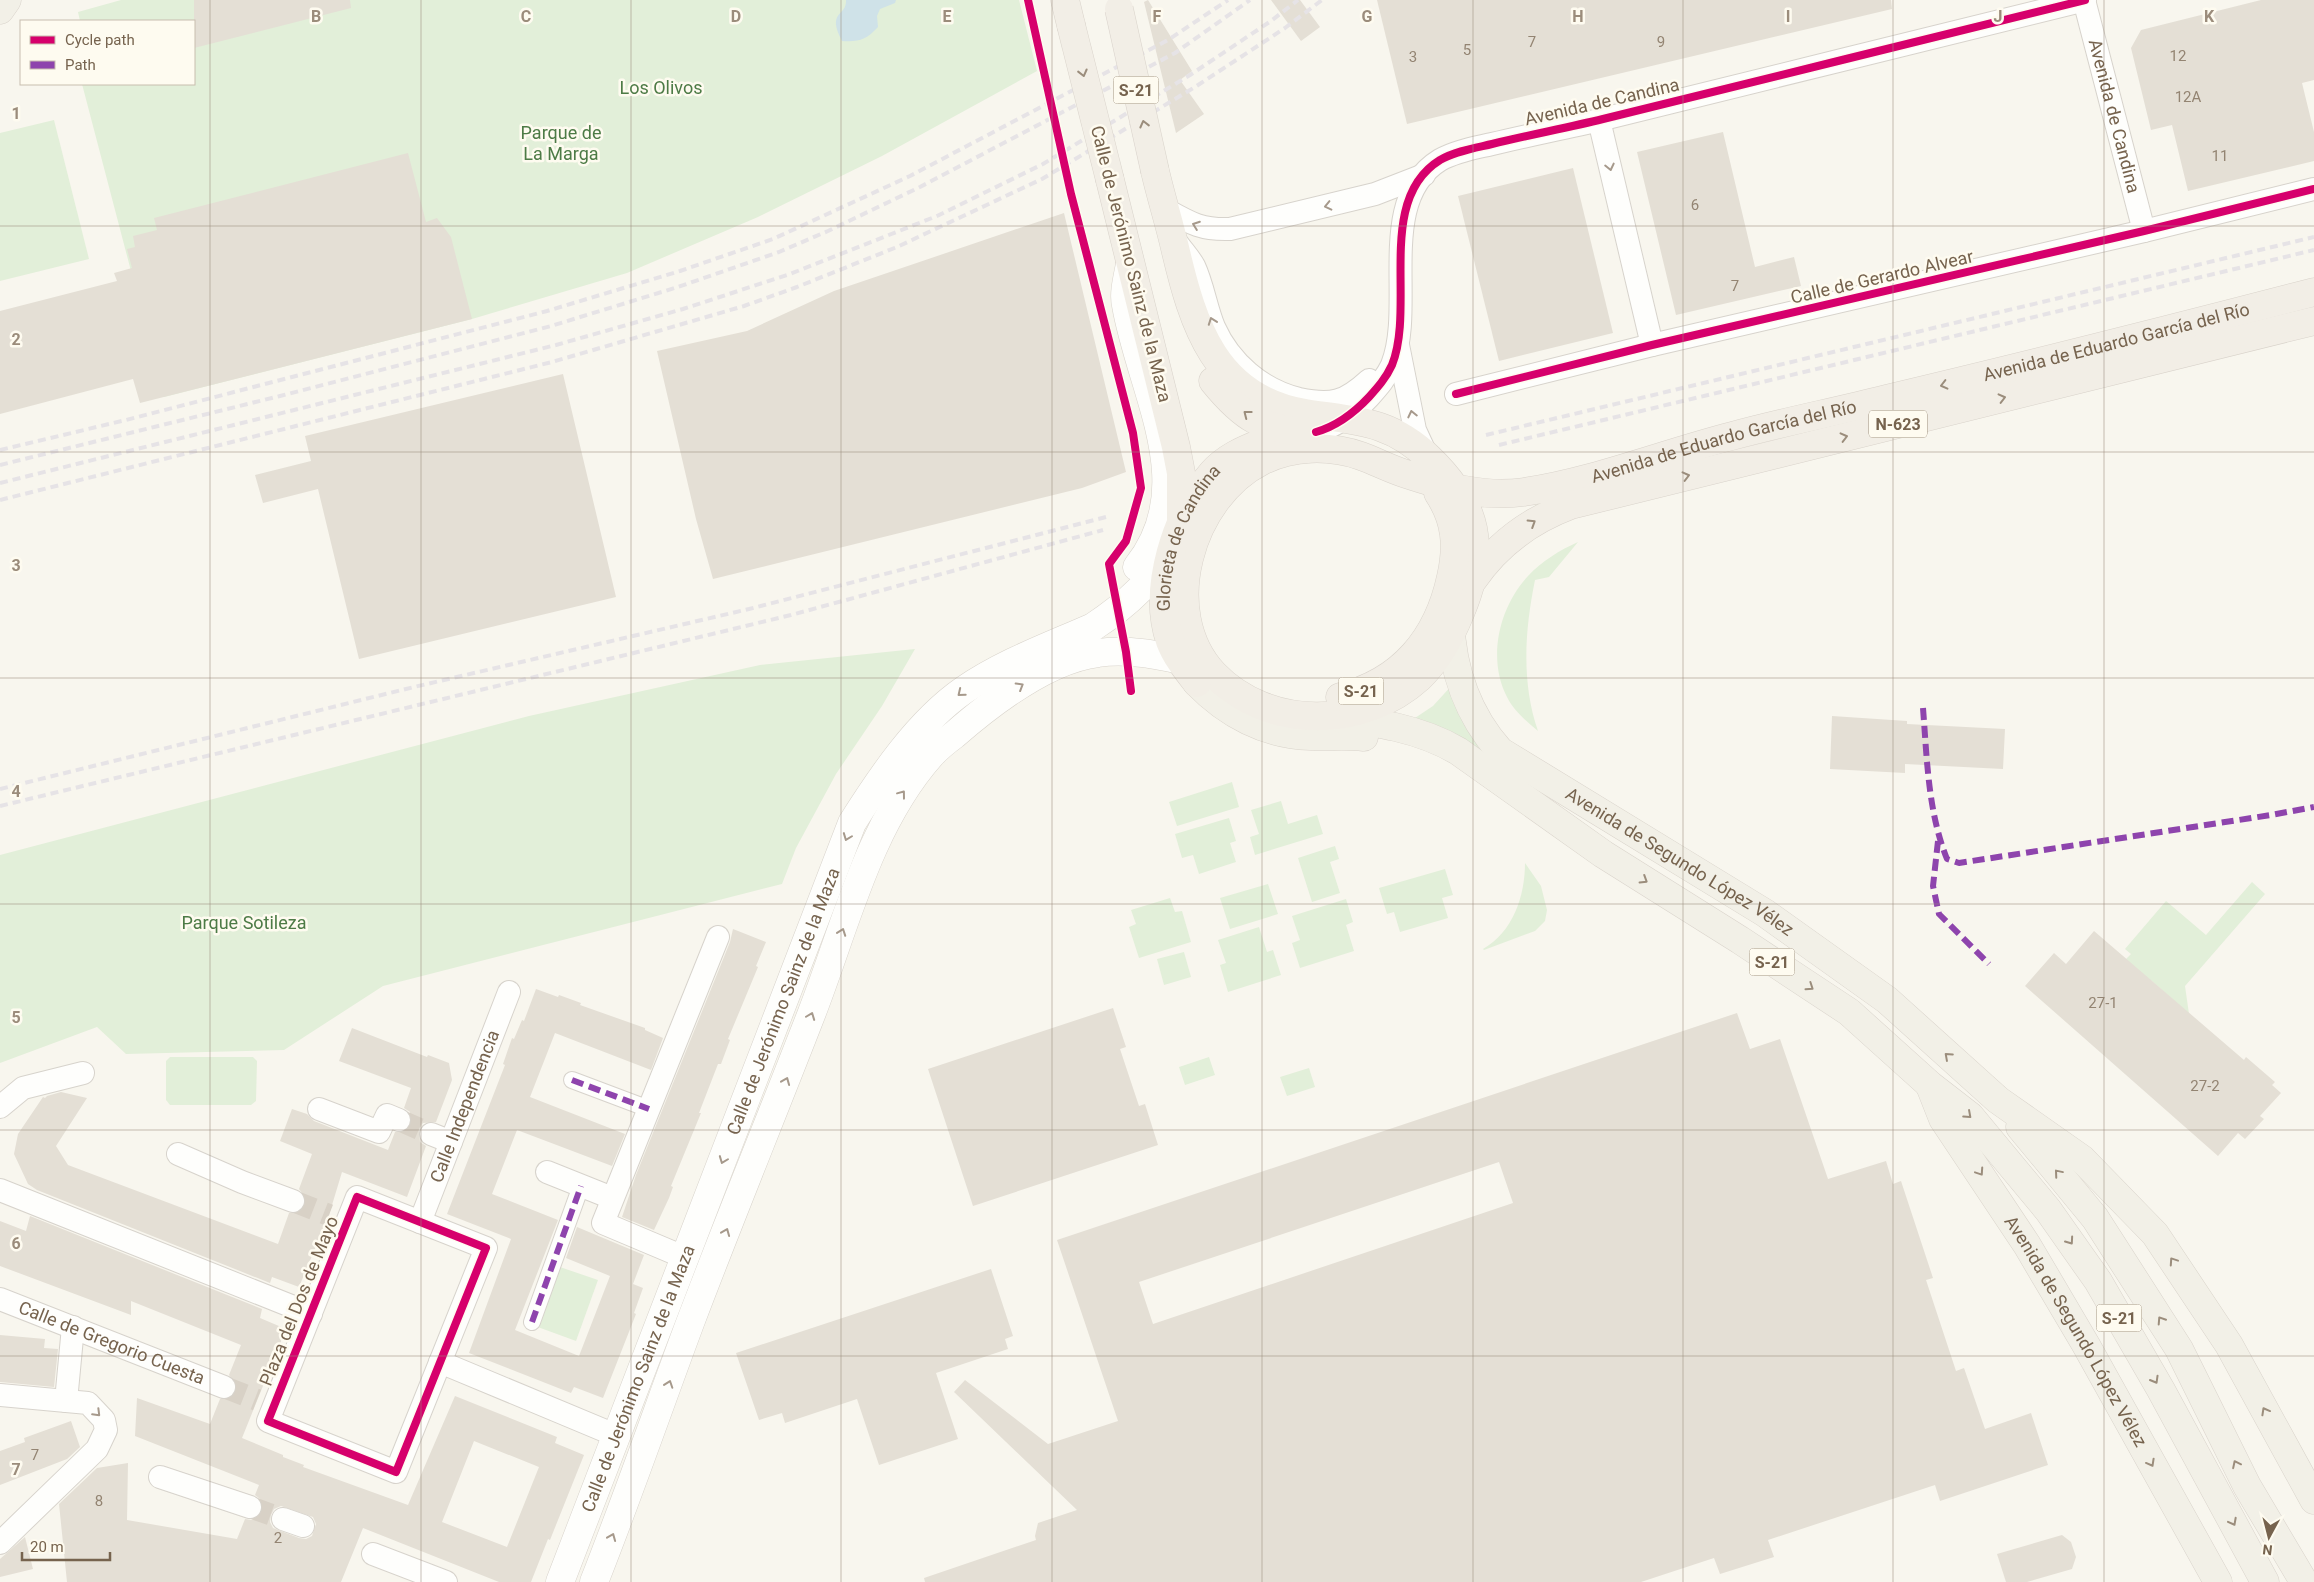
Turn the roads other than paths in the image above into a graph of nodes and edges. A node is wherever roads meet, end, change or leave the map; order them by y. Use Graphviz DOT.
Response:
graph roads {
  1 [pos="7,0"];
  2 [pos="2084,0"];
  3 [pos="1118,3"];
  4 [pos="0,10"];
  5 [pos="1068,13"];
  6 [pos="1599,120"];
  7 [pos="1424,175"];
  8 [pos="2314,190"];
  9 [pos="1165,209"];
  10 [pos="2144,231"];
  11 [pos="1172,236"];
  12 [pos="1130,263"];
  13 [pos="2314,292"];
  14 [pos="2314,321"];
  15 [pos="1652,345"];
  16 [pos="1392,364"];
  17 [pos="1456,394"];
  18 [pos="1346,417"];
  19 [pos="1313,426"];
  20 [pos="1730,436"];
  21 [pos="1429,466"];
  22 [pos="1455,488"];
  23 [pos="1198,493"];
  24 [pos="1175,540"];
  25 [pos="1493,553"];
  26 [pos="1464,582"];
  27 [pos="1450,635"];
  28 [pos="1180,660"];
  29 [pos="1045,672"];
  30 [pos="1202,674"];
  31 [pos="1330,727"];
  32 [pos="1580,798"];
  33 [pos="718,937"];
  34 [pos="508,992"];
  35 [pos="83,1073"];
  36 [pos="572,1080"];
  37 [pos="1930,1085"];
  38 [pos="1998,1100"];
  39 [pos="0,1108"];
  40 [pos="649,1109"];
  41 [pos="319,1110"];
  42 [pos="399,1120"];
  43 [pos="178,1154"];
  44 [pos="547,1172"];
  45 [pos="581,1186"];
  46 [pos="0,1190"];
  47 [pos="612,1198"];
  48 [pos="293,1202"];
  49 [pos="420,1222"];
  50 [pos="686,1258"];
  51 [pos="0,1299"];
  52 [pos="311,1314"];
  53 [pos="532,1322"];
  54 [pos="74,1327"];
  55 [pos="440,1362"];
  56 [pos="224,1387"];
  57 [pos="0,1395"];
  58 [pos="66,1401"];
  59 [pos="615,1435"];
  60 [pos="160,1477"];
  61 [pos="2314,1500"];
  62 [pos="250,1507"];
  63 [pos="0,1543"];
  64 [pos="373,1554"];
  65 [pos="446,1582"];
  66 [pos="560,1582"];
  67 [pos="594,1582"];
  68 [pos="2218,1582"];
  69 [pos="2265,1582"];
  70 [pos="2304,1582"];
  1 -- 4 [label="main road"];
  2 -- 6 [label="street, Avenida de Candina"];
  2 -- 10 [label="street, Avenida de Candina"];
  9 -- 3 [label="highway, Calle de Jerónimo Sainz de la Maza / S-21, one-way, bridge"];
  5 -- 12 [label="highway, Calle de Jerónimo Sainz de la Maza / S-21, one-way, bridge"];
  6 -- 7 [label="street, Avenida de Candina"];
  6 -- 15 [label="street, Avenida de Candina, one-way"];
  7 -- 9 [label="street, Avenida de Candina, one-way"];
  7 -- 16 [label="street, Avenida de Candina"];
  8 -- 10 [label="street, Calle de Gerardo Alvear"];
  9 -- 11 [label="highway, Calle de Jerónimo Sainz de la Maza / S-21"];
  10 -- 15 [label="street, Calle de Gerardo Alvear"];
  16 -- 11 [label="street, Calle de Jerónimo Sainz de la Maza, one-way"];
  19 -- 11 [label="highway, Calle de Jerónimo Sainz de la Maza / S-21, one-way"];
  12 -- 23 [label="highway, S-21"];
  12 -- 24 [label="highway, Calle de Jerónimo Sainz de la Maza / S-21"];
  13 -- 20 [label="highway, Avenida de Eduardo García del Río / N-623, one-way"];
  25 -- 14 [label="highway, Avenida de Eduardo García del Río / N-623, one-way"];
  15 -- 17 [label="street, Calle de Gerardo Alvear"];
  16 -- 18 [label="street"];
  21 -- 16 [label="street, Avenida de Candina, one-way"];
  18 -- 19 [label="highway, Glorieta de Candina / S-21"];
  18 -- 21 [label="highway, Glorieta de Candina / S-21"];
  19 -- 21 [label="highway, Glorieta de Candina / S-21"];
  19 -- 23 [label="highway, Glorieta de Candina / S-21"];
  20 -- 21 [label="highway, N-623"];
  20 -- 22 [label="highway, Avenida de Eduardo García del Río / N-623"];
  21 -- 22 [label="highway, Avenida de Eduardo García del Río / N-623"];
  21 -- 24 [label="highway, Glorieta de Candina / S-21"];
  21 -- 26 [label="highway, Glorieta de Candina / S-21"];
  22 -- 26 [label="highway, Glorieta de Candina / S-21"];
  23 -- 24 [label="highway, Glorieta de Candina / S-21"];
  24 -- 28 [label="highway, Glorieta de Candina / S-21"];
  24 -- 30 [label="highway, Glorieta de Candina / S-21"];
  24 -- 50 [label="main road, Calle de Jerónimo Sainz de la Maza, one-way"];
  25 -- 26 [label="highway, S-21"];
  26 -- 27 [label="main road, S-21"];
  26 -- 30 [label="highway, Glorieta de Candina / S-21"];
  26 -- 32 [label="main road, S-21"];
  27 -- 31 [label="highway, Glorieta de Candina / S-21"];
  27 -- 32 [label="main road, Avenida de Segundo López Vélez / S-21"];
  28 -- 29 [label="main road, Calle de Jerónimo Sainz de la Maza"];
  28 -- 30 [label="main road, Calle de Jerónimo Sainz de la Maza"];
  29 -- 30 [label="main road, Calle de Jerónimo Sainz de la Maza"];
  67 -- 29 [label="main road, Calle de Jerónimo Sainz de la Maza, one-way"];
  30 -- 31 [label="highway, Glorieta de Candina / S-21"];
  30 -- 31 [label="main road, Glorieta de Candina / S-21"];
  31 -- 37 [label="main road, Avenida de Segundo López Vélez / S-21, one-way"];
  38 -- 32 [label="main road, Avenida de Segundo López Vélez / S-21, one-way"];
  33 -- 40 [label="street"];
  34 -- 49 [label="street, Calle Independencia"];
  35 -- 39 [label="street"];
  36 -- 40 [label="street"];
  37 -- 68 [label="main road, Avenida de Segundo López Vélez / S-21, one-way"];
  37 -- 69 [label="main road, Avenida de Segundo López Vélez / S-21, one-way"];
  61 -- 38 [label="main road, Avenida de Segundo López Vélez / S-21, one-way"];
  70 -- 38 [label="main road, Avenida de Segundo López Vélez / S-21, one-way"];
  40 -- 47 [label="street"];
  41 -- 42 [label="street"];
  43 -- 48 [label="street"];
  44 -- 45 [label="street"];
  45 -- 47 [label="street"];
  45 -- 53 [label="street"];
  46 -- 52 [label="street"];
  47 -- 50 [label="street"];
  49 -- 52 [label="street, Plaza del Dos de Mayo"];
  49 -- 55 [label="street, Plaza del Dos de Mayo"];
  50 -- 59 [label="main road, Calle de Jerónimo Sainz de la Maza"];
  51 -- 54 [label="street, Calle de Gregorio Cuesta"];
  52 -- 55 [label="street, Plaza del Dos de Mayo"];
  54 -- 56 [label="street, Calle de Gregorio Cuesta"];
  54 -- 58 [label="street"];
  55 -- 59 [label="street"];
  57 -- 58 [label="street"];
  58 -- 63 [label="street, one-way"];
  59 -- 66 [label="main road, Calle de Jerónimo Sainz de la Maza"];
  60 -- 62 [label="street"];
  64 -- 65 [label="street"];
}
